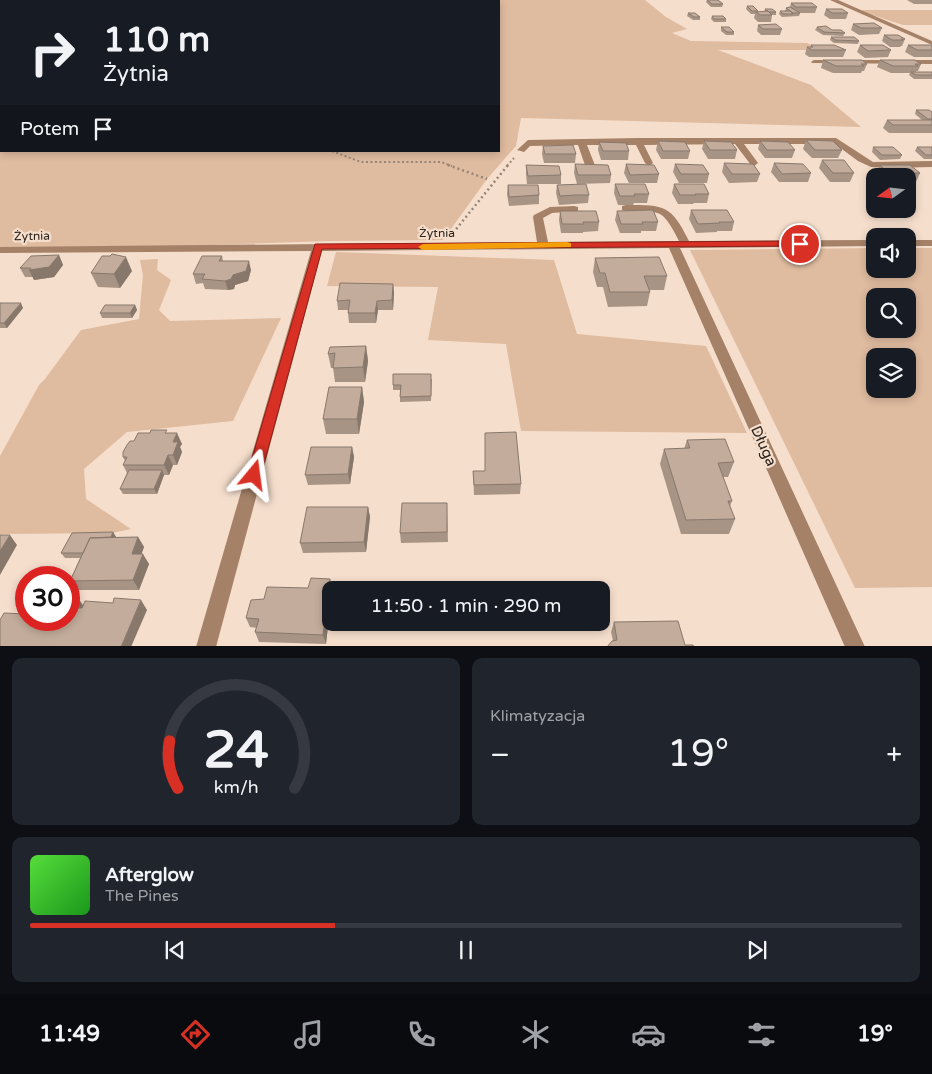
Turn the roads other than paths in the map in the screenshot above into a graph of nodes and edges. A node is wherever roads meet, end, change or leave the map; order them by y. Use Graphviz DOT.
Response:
graph roads {
  1 [pos="833,0"];
  2 [pos="932,43"];
  3 [pos="814,62"];
  4 [pos="932,62"];
  5 [pos="581,142"];
  6 [pos="638,142"];
  7 [pos="738,142"];
  8 [pos="521,150"];
  9 [pos="649,163"];
  10 [pos="754,164"];
  11 [pos="932,164"];
  12 [pos="590,168"];
  13 [pos="626,208"];
  14 [pos="574,209"];
  15 [pos="866,243"];
  16 [pos="916,243"];
  17 [pos="932,243"];
  18 [pos="543,245"];
  19 [pos="680,245"];
  20 [pos="318,246"];
  21 [pos="0,250"];
  22 [pos="206,646"];
  23 [pos="855,646"];
  1 -- 2 [label="street"];
  3 -- 4 [label="street"];
  5 -- 6 [label="street"];
  5 -- 8 [label="street"];
  5 -- 12 [label="street"];
  6 -- 7 [label="street"];
  6 -- 9 [label="street"];
  7 -- 10 [label="street"];
  7 -- 11 [label="street"];
  13 -- 19 [label="street, Długa"];
  14 -- 18 [label="street"];
  15 -- 19 [label="street, Żytnia"];
  16 -- 17 [label="street"];
  18 -- 19 [label="street, Żytnia"];
  18 -- 20 [label="street, Żytnia"];
  19 -- 23 [label="street, Długa"];
  20 -- 21 [label="street, Żytnia"];
  20 -- 22 [label="street"];
}
